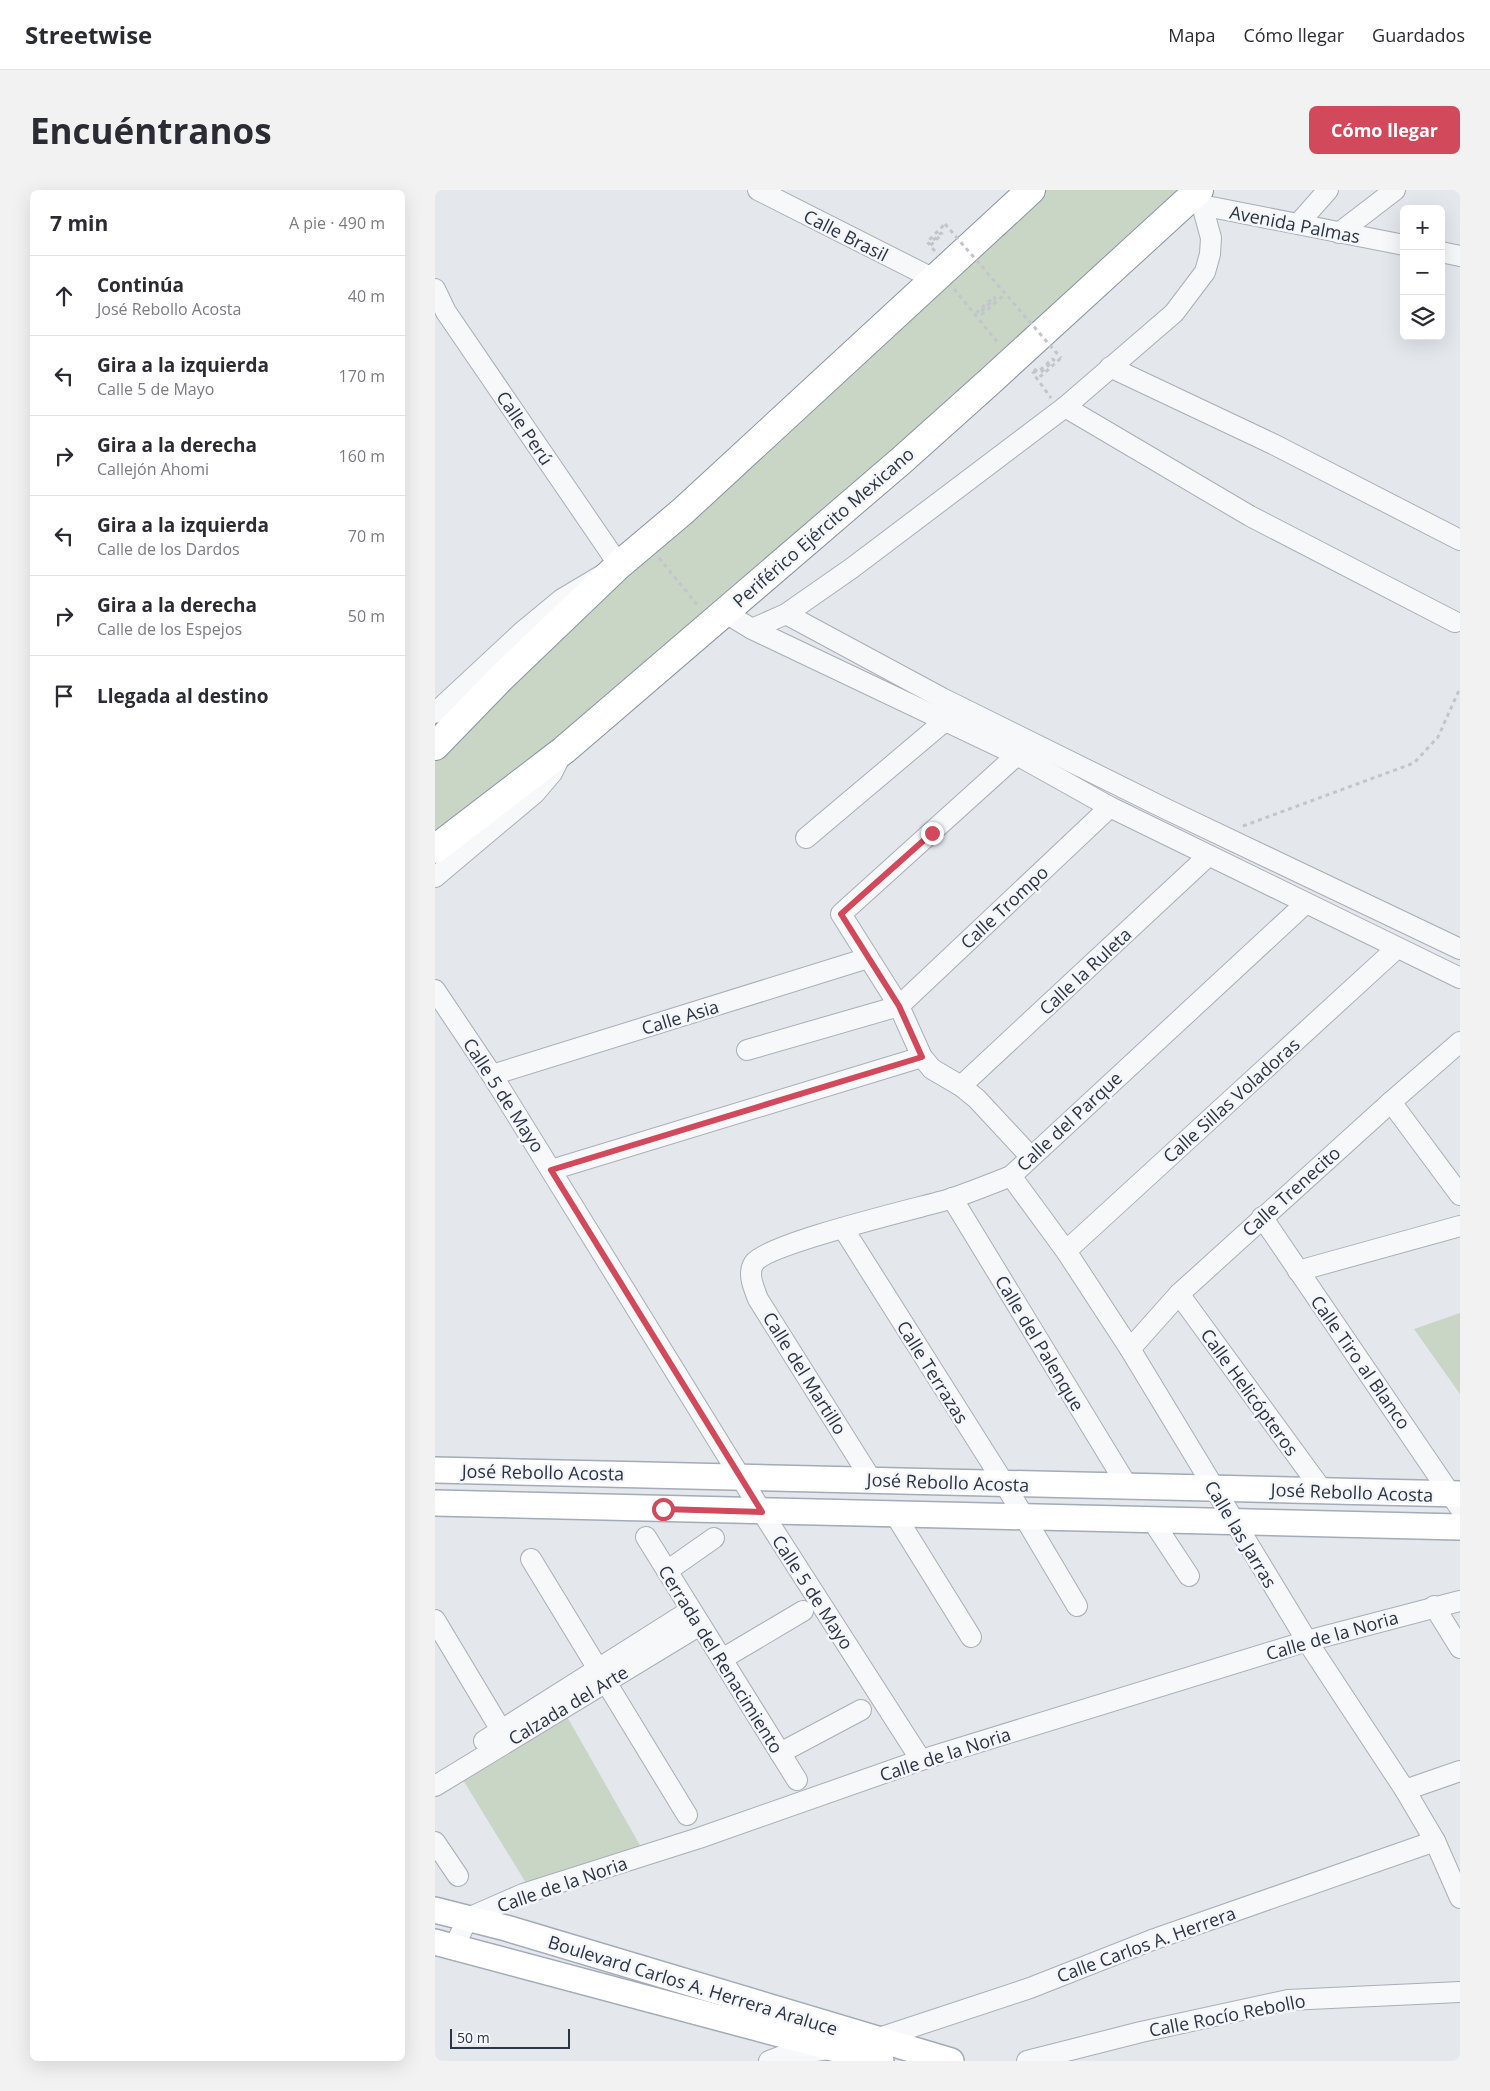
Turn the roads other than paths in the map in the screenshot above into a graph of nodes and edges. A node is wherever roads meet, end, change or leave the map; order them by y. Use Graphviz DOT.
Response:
graph roads {
  1 [pos="758,190"];
  2 [pos="1031,190"];
  3 [pos="1328,190"];
  4 [pos="1395,190"];
  5 [pos="1196,199"];
  6 [pos="1298,224"];
  7 [pos="1339,233"];
  8 [pos="1400,244"];
  9 [pos="1445,253"];
  10 [pos="1460,256"];
  11 [pos="941,273"];
  12 [pos="435,289"];
  13 [pos="441,311"];
  14 [pos="1110,367"];
  15 [pos="1062,408"];
  16 [pos="1460,540"];
  17 [pos="619,565"];
  18 [pos="786,614"];
  19 [pos="718,618"];
  20 [pos="1455,622"];
  21 [pos="752,629"];
  22 [pos="435,713"];
  23 [pos="946,720"];
  24 [pos="435,746"];
  25 [pos="564,750"];
  26 [pos="1017,755"];
  27 [pos="1110,807"];
  28 [pos="806,838"];
  29 [pos="435,849"];
  30 [pos="1208,856"];
  31 [pos="435,877"];
  32 [pos="1306,903"];
  33 [pos="1397,948"];
  34 [pos="1460,949"];
  35 [pos="868,958"];
  36 [pos="1460,978"];
  37 [pos="435,990"];
  38 [pos="899,1006"];
  39 [pos="1460,1042"];
  40 [pos="747,1050"];
  41 [pos="922,1057"];
  42 [pos="492,1076"];
  43 [pos="961,1086"];
  44 [pos="1391,1102"];
  45 [pos="1030,1156"];
  46 [pos="551,1170"];
  47 [pos="1011,1176"];
  48 [pos="1460,1195"];
  49 [pos="951,1198"];
  50 [pos="1262,1217"];
  51 [pos="1460,1226"];
  52 [pos="843,1228"];
  53 [pos="1066,1251"];
  54 [pos="754,1263"];
  55 [pos="1298,1271"];
  56 [pos="1179,1294"];
  57 [pos="1130,1350"];
  58 [pos="440,1470"];
  59 [pos="741,1478"];
  60 [pos="871,1479"];
  61 [pos="1004,1483"];
  62 [pos="1128,1488"];
  63 [pos="1214,1488"];
  64 [pos="1322,1490"];
  65 [pos="1457,1499"];
  66 [pos="440,1503"];
  67 [pos="762,1512"];
  68 [pos="895,1513"];
  69 [pos="1024,1517"];
  70 [pos="1152,1520"];
  71 [pos="1233,1522"];
  72 [pos="1460,1527"];
  73 [pos="646,1537"];
  74 [pos="714,1538"];
  75 [pos="531,1559"];
  76 [pos="667,1571"];
  77 [pos="1189,1576"];
  78 [pos="1460,1601"];
  79 [pos="1077,1606"];
  80 [pos="1434,1606"];
  81 [pos="803,1611"];
  82 [pos="696,1617"];
  83 [pos="435,1620"];
  84 [pos="971,1637"];
  85 [pos="1307,1641"];
  86 [pos="1460,1648"];
  87 [pos="722,1659"];
  88 [pos="602,1675"];
  89 [pos="861,1710"];
  90 [pos="505,1736"];
  91 [pos="780,1753"];
  92 [pos="921,1760"];
  93 [pos="435,1771"];
  94 [pos="1460,1771"];
  95 [pos="797,1780"];
  96 [pos="435,1786"];
  97 [pos="1405,1790"];
  98 [pos="687,1815"];
  99 [pos="1435,1841"];
  100 [pos="435,1842"];
  101 [pos="457,1876"];
  102 [pos="1460,1897"];
  103 [pos="435,1910"];
  104 [pos="468,1918"];
  105 [pos="445,1944"];
  106 [pos="1460,1992"];
  107 [pos="831,2048"];
  108 [pos="874,2052"];
  109 [pos="769,2061"];
  110 [pos="951,2061"];
  111 [pos="1027,2061"];
  1 -- 11 [label="street, Calle Brasil"];
  2 -- 11 [label="highway"];
  3 -- 6 [label="street"];
  4 -- 7 [label="street"];
  5 -- 6 [label="street, Avenida Palmas"];
  5 -- 14 [label="street"];
  5 -- 19 [label="highway, Periférico Ejército Mexicano"];
  6 -- 7 [label="street, Avenida Palmas"];
  7 -- 8 [label="street, Avenida Palmas"];
  9 -- 10 [label="street"];
  11 -- 17 [label="highway"];
  12 -- 13 [label="street, Calle Perú"];
  13 -- 17 [label="street, Calle Perú"];
  14 -- 15 [label="street"];
  14 -- 16 [label="street"];
  15 -- 18 [label="street"];
  15 -- 20 [label="street"];
  17 -- 22 [label="street"];
  17 -- 24 [label="highway"];
  18 -- 21 [label="street"];
  18 -- 34 [label="street"];
  19 -- 21 [label="street"];
  19 -- 25 [label="highway, Periférico Ejército Mexicano"];
  21 -- 23 [label="street"];
  23 -- 26 [label="street"];
  23 -- 28 [label="street"];
  25 -- 29 [label="highway, Periférico Ejército Mexicano"];
  25 -- 31 [label="street"];
  26 -- 27 [label="street"];
  26 -- 35 [label="street"];
  27 -- 30 [label="street"];
  27 -- 38 [label="street, Calle Trompo"];
  30 -- 32 [label="street"];
  30 -- 43 [label="street, Calle la Ruleta"];
  32 -- 33 [label="street"];
  32 -- 45 [label="street, Calle del Parque"];
  33 -- 36 [label="street"];
  33 -- 53 [label="street, Calle Sillas Voladoras"];
  35 -- 38 [label="street"];
  35 -- 42 [label="street, Calle Asia"];
  37 -- 42 [label="street, Calle 5 de Mayo"];
  38 -- 40 [label="street"];
  38 -- 41 [label="street"];
  39 -- 44 [label="street, Calle Trenecito"];
  41 -- 43 [label="street"];
  41 -- 46 [label="street"];
  42 -- 46 [label="street, Calle 5 de Mayo"];
  43 -- 45 [label="street"];
  44 -- 48 [label="street"];
  44 -- 50 [label="street, Calle Trenecito"];
  45 -- 47 [label="street, Calle del Parque"];
  46 -- 59 [label="street, Calle 5 de Mayo"];
  47 -- 49 [label="street, Calle del Parque"];
  47 -- 53 [label="street, Calle las Jarras"];
  49 -- 52 [label="street, Calle del Parque"];
  49 -- 62 [label="street, Calle del Palenque"];
  50 -- 55 [label="street, Calle Tiro al Blanco"];
  50 -- 56 [label="street, Calle Trenecito"];
  51 -- 55 [label="street"];
  52 -- 54 [label="street, Calle del Parque"];
  52 -- 61 [label="street, Calle Terrazas"];
  53 -- 57 [label="street, Calle las Jarras"];
  54 -- 60 [label="street, Calle del Martillo"];
  55 -- 65 [label="street, Calle Tiro al Blanco"];
  56 -- 57 [label="street, Calle Trenecito"];
  56 -- 64 [label="street, Calle Helicópteros"];
  57 -- 63 [label="street, Calle las Jarras"];
  58 -- 59 [label="main road, José Rebollo Acosta"];
  58 -- 66 [label="main road"];
  59 -- 60 [label="main road, José Rebollo Acosta"];
  59 -- 67 [label="street, Calle 5 de Mayo"];
  60 -- 61 [label="main road, José Rebollo Acosta"];
  61 -- 62 [label="main road, José Rebollo Acosta"];
  61 -- 69 [label="street, Calle Terrazas"];
  62 -- 63 [label="main road, José Rebollo Acosta"];
  63 -- 64 [label="main road, José Rebollo Acosta"];
  63 -- 71 [label="street, Calle las Jarras"];
  64 -- 65 [label="main road, José Rebollo Acosta"];
  66 -- 67 [label="main road, José Rebollo Acosta"];
  67 -- 68 [label="main road, José Rebollo Acosta"];
  67 -- 92 [label="street, Calle 5 de Mayo"];
  68 -- 69 [label="main road, José Rebollo Acosta"];
  68 -- 84 [label="street"];
  69 -- 70 [label="main road, José Rebollo Acosta"];
  69 -- 79 [label="street, Calle Terrazas"];
  70 -- 71 [label="main road, José Rebollo Acosta"];
  70 -- 77 [label="street"];
  71 -- 72 [label="main road, José Rebollo Acosta"];
  71 -- 85 [label="street, Calle las Jarras"];
  73 -- 76 [label="street, Cerrada del Renacimiento"];
  74 -- 76 [label="street"];
  75 -- 88 [label="street"];
  76 -- 82 [label="street, Cerrada del Renacimiento"];
  78 -- 80 [label="street, Calle de la Noria"];
  80 -- 85 [label="street, Calle de la Noria"];
  80 -- 86 [label="street"];
  81 -- 87 [label="street"];
  82 -- 87 [label="street, Cerrada del Renacimiento"];
  82 -- 88 [label="street, Calzada del Arte"];
  83 -- 90 [label="street"];
  85 -- 92 [label="street, Calle de la Noria"];
  85 -- 97 [label="street, Calle las Jarras"];
  87 -- 91 [label="street, Cerrada del Renacimiento"];
  88 -- 90 [label="street, Calzada del Arte"];
  88 -- 98 [label="street"];
  89 -- 91 [label="street"];
  90 -- 93 [label="street, Calzada del Arte"];
  90 -- 96 [label="street, Calzada del Arte"];
  91 -- 95 [label="street, Cerrada del Renacimiento"];
  92 -- 104 [label="street, Calle de la Noria"];
  94 -- 97 [label="street"];
  97 -- 99 [label="street, Calle las Jarras"];
  99 -- 102 [label="street, Calle las Jarras"];
  99 -- 108 [label="street, Calle Carlos A. Herrera"];
  100 -- 101 [label="street"];
  103 -- 104 [label="main road, Boulevard Carlos A. Herrera Araluce"];
  104 -- 105 [label="street"];
  104 -- 108 [label="main road, Boulevard Carlos A. Herrera Araluce"];
  105 -- 107 [label="main road, Boulevard Carlos A. Herrera Araluce"];
  106 -- 111 [label="street, Calle Rocío Rebollo"];
  107 -- 108 [label="main road, Boulevard Carlos A. Herrera Araluce"];
  107 -- 109 [label="street"];
  108 -- 110 [label="main road, Boulevard Carlos A. Herrera Araluce"];
}
